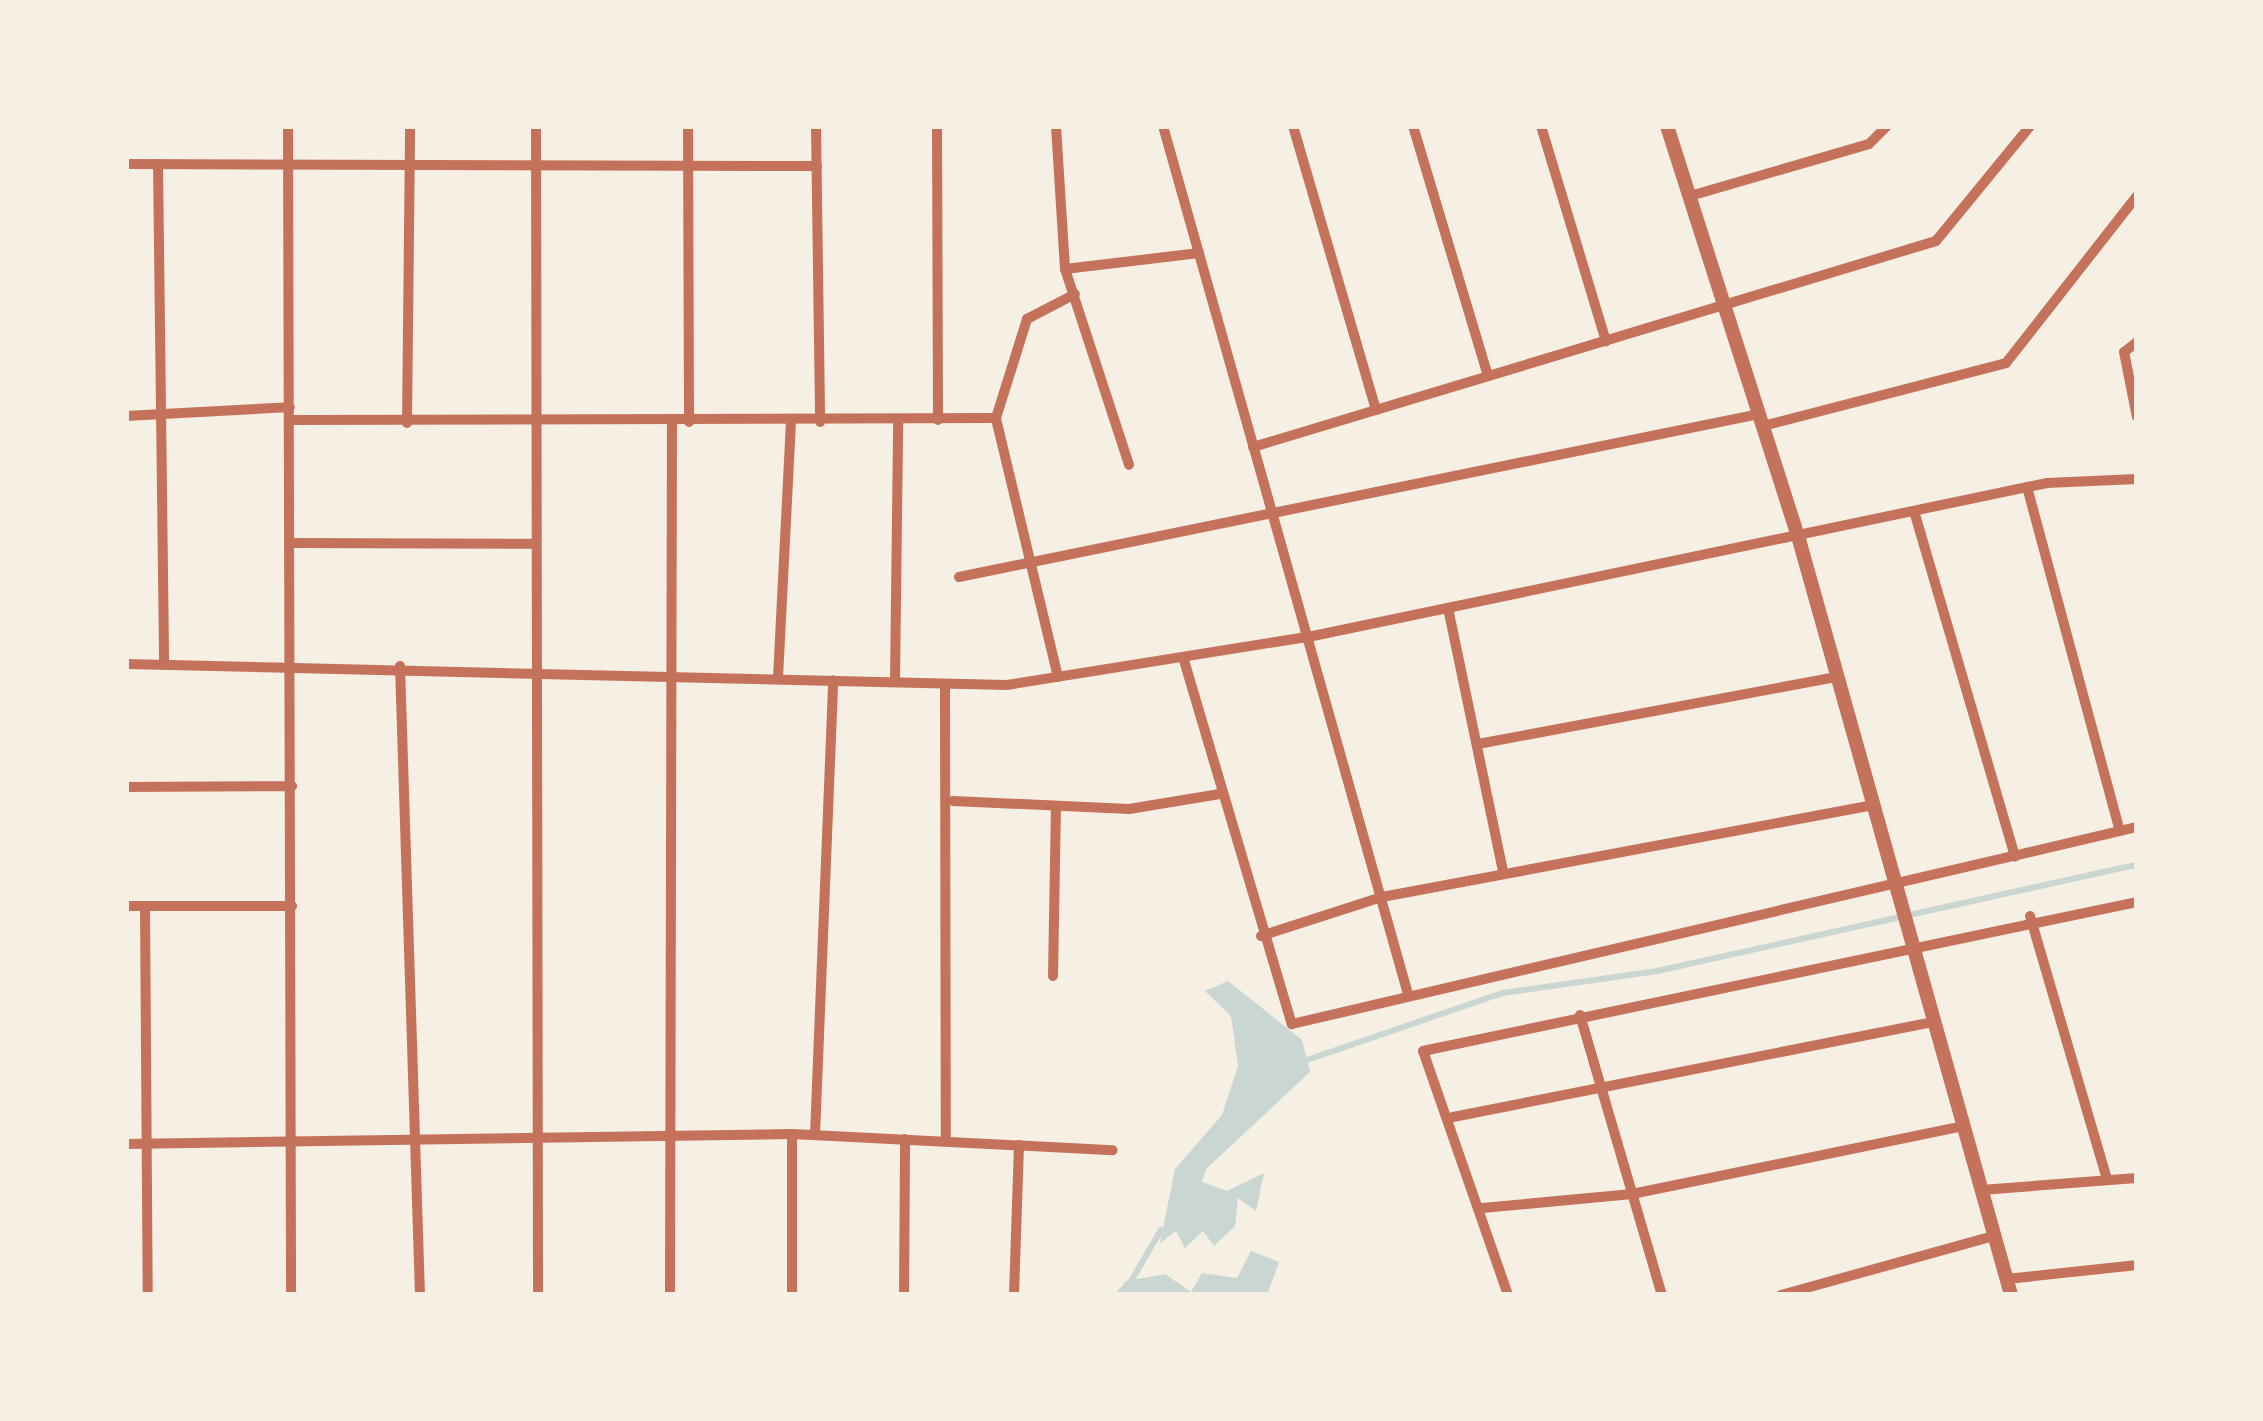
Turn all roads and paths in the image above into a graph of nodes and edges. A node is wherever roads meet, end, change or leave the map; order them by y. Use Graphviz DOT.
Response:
graph roads {
  1 [pos="288,126"];
  2 [pos="410,126"];
  3 [pos="536,126"];
  4 [pos="688,126"];
  5 [pos="816,126"];
  6 [pos="937,126"];
  7 [pos="1056,126"];
  8 [pos="1162,126"];
  9 [pos="1294,126"];
  10 [pos="1413,126"];
  11 [pos="1541,126"];
  12 [pos="1667,126"];
  13 [pos="1887,126"];
  14 [pos="2030,126"];
  15 [pos="288,163"];
  16 [pos="126,164"];
  17 [pos="158,164"];
  18 [pos="817,166"];
  19 [pos="410,168"];
  20 [pos="690,169"];
  21 [pos="536,172"];
  22 [pos="1690,196"];
  23 [pos="2137,196"];
  24 [pos="1198,253"];
  25 [pos="1065,269"];
  26 [pos="1075,294"];
  27 [pos="1724,305"];
  28 [pos="1606,340"];
  29 [pos="2137,342"];
  30 [pos="1488,376"];
  31 [pos="1376,410"];
  32 [pos="290,413"];
  33 [pos="163,414"];
  34 [pos="126,416"];
  35 [pos="2137,417"];
  36 [pos="996,418"];
  37 [pos="938,420"];
  38 [pos="1761,420"];
  39 [pos="407,422"];
  40 [pos="537,422"];
  41 [pos="672,422"];
  42 [pos="688,422"];
  43 [pos="791,422"];
  44 [pos="820,422"];
  45 [pos="898,422"];
  46 [pos="1253,447"];
  47 [pos="1129,465"];
  48 [pos="2137,479"];
  49 [pos="2026,487"];
  50 [pos="1914,511"];
  51 [pos="1274,519"];
  52 [pos="1798,536"];
  53 [pos="292,543"];
  54 [pos="535,544"];
  55 [pos="1037,563"];
  56 [pos="959,577"];
  57 [pos="1448,608"];
  58 [pos="1308,637"];
  59 [pos="1183,657"];
  60 [pos="164,663"];
  61 [pos="293,663"];
  62 [pos="126,664"];
  63 [pos="400,666"];
  64 [pos="532,670"];
  65 [pos="672,675"];
  66 [pos="1058,677"];
  67 [pos="1837,677"];
  68 [pos="778,678"];
  69 [pos="833,680"];
  70 [pos="895,681"];
  71 [pos="945,687"];
  72 [pos="1478,744"];
  73 [pos="292,786"];
  74 [pos="126,788"];
  75 [pos="1220,794"];
  76 [pos="953,801"];
  77 [pos="1873,805"];
  78 [pos="1056,807"];
  79 [pos="2137,826"];
  80 [pos="2120,831"];
  81 [pos="2015,857"];
  82 [pos="1503,872"];
  83 [pos="1897,892"];
  84 [pos="1382,897"];
  85 [pos="2137,902"];
  86 [pos="126,906"];
  87 [pos="145,906"];
  88 [pos="292,906"];
  89 [pos="2030,916"];
  90 [pos="1261,936"];
  91 [pos="1911,941"];
  92 [pos="1053,976"];
  93 [pos="1408,994"];
  94 [pos="1580,1015"];
  95 [pos="1934,1022"];
  96 [pos="1601,1086"];
  97 [pos="1453,1117"];
  98 [pos="1963,1126"];
  99 [pos="792,1134"];
  100 [pos="815,1135"];
  101 [pos="668,1137"];
  102 [pos="905,1139"];
  103 [pos="536,1141"];
  104 [pos="946,1141"];
  105 [pos="126,1144"];
  106 [pos="148,1144"];
  107 [pos="416,1144"];
  108 [pos="1019,1145"];
  109 [pos="291,1147"];
  110 [pos="1113,1150"];
  111 [pos="2137,1178"];
  112 [pos="2108,1180"];
  113 [pos="1981,1190"];
  114 [pos="1632,1194"];
  115 [pos="1483,1208"];
  116 [pos="1994,1236"];
  117 [pos="2137,1265"];
  118 [pos="2009,1287"];
  119 [pos="148,1295"];
  120 [pos="291,1295"];
  121 [pos="420,1295"];
  122 [pos="538,1295"];
  123 [pos="670,1295"];
  124 [pos="792,1295"];
  125 [pos="904,1295"];
  126 [pos="1014,1295"];
  127 [pos="1508,1295"];
  128 [pos="1662,1295"];
  129 [pos="1781,1295"];
  1 -- 15 [label="street"];
  2 -- 19 [label="street"];
  3 -- 21 [label="street"];
  4 -- 20 [label="street"];
  5 -- 18 [label="street"];
  6 -- 37 [label="street"];
  7 -- 25 [label="street"];
  8 -- 24 [label="street"];
  9 -- 31 [label="street"];
  10 -- 30 [label="street"];
  11 -- 28 [label="street"];
  12 -- 22 [label="street"];
  13 -- 22 [label="street"];
  14 -- 27 [label="street"];
  15 -- 17 [label="street"];
  15 -- 19 [label="street"];
  15 -- 32 [label="street"];
  16 -- 17 [label="street"];
  17 -- 33 [label="street"];
  18 -- 20 [label="street"];
  18 -- 44 [label="street"];
  19 -- 21 [label="street"];
  19 -- 39 [label="street"];
  20 -- 21 [label="street"];
  20 -- 42 [label="street"];
  21 -- 40 [label="street"];
  22 -- 27 [label="street"];
  23 -- 38 [label="street"];
  24 -- 25 [label="street"];
  24 -- 46 [label="street"];
  25 -- 26 [label="street"];
  26 -- 36 [label="street"];
  26 -- 47 [label="street"];
  27 -- 28 [label="street"];
  27 -- 38 [label="street"];
  28 -- 30 [label="street"];
  29 -- 35 [label="street"];
  30 -- 31 [label="street"];
  31 -- 46 [label="street"];
  32 -- 33 [label="street"];
  32 -- 39 [label="street"];
  32 -- 53 [label="street"];
  33 -- 34 [label="street"];
  33 -- 60 [label="street"];
  36 -- 37 [label="street"];
  36 -- 55 [label="street"];
  37 -- 45 [label="street"];
  38 -- 51 [label="street"];
  38 -- 52 [label="street"];
  39 -- 40 [label="street"];
  40 -- 41 [label="street"];
  40 -- 54 [label="street"];
  41 -- 42 [label="street"];
  41 -- 65 [label="street"];
  42 -- 43 [label="street"];
  43 -- 44 [label="street"];
  43 -- 68 [label="street"];
  44 -- 45 [label="street"];
  45 -- 70 [label="street"];
  46 -- 51 [label="street"];
  48 -- 49 [label="street"];
  49 -- 50 [label="street"];
  49 -- 80 [label="street"];
  50 -- 52 [label="street"];
  50 -- 81 [label="street"];
  51 -- 55 [label="street"];
  51 -- 58 [label="street"];
  52 -- 57 [label="street"];
  52 -- 67 [label="street"];
  53 -- 54 [label="street"];
  53 -- 61 [label="street"];
  54 -- 64 [label="street"];
  55 -- 56 [label="street"];
  55 -- 66 [label="street"];
  57 -- 58 [label="street"];
  57 -- 72 [label="street"];
  58 -- 59 [label="street"];
  58 -- 84 [label="street"];
  59 -- 66 [label="street"];
  59 -- 75 [label="street"];
  60 -- 61 [label="street"];
  60 -- 62 [label="street"];
  61 -- 63 [label="street"];
  61 -- 73 [label="street"];
  63 -- 64 [label="street"];
  63 -- 107 [label="street"];
  64 -- 65 [label="street"];
  64 -- 103 [label="street"];
  65 -- 68 [label="street"];
  65 -- 101 [label="street"];
  66 -- 71 [label="street"];
  67 -- 72 [label="street"];
  67 -- 77 [label="street"];
  68 -- 69 [label="street"];
  69 -- 70 [label="street"];
  69 -- 100 [label="street"];
  70 -- 71 [label="street"];
  71 -- 76 [label="street"];
  72 -- 82 [label="street"];
  73 -- 74 [label="street"];
  73 -- 88 [label="street"];
  75 -- 78 [label="street"];
  75 -- 90 [label="street"];
  76 -- 78 [label="street"];
  76 -- 104 [label="street"];
  77 -- 82 [label="street"];
  77 -- 83 [label="street"];
  78 -- 92 [label="street"];
  79 -- 80 [label="street"];
  80 -- 81 [label="street"];
  81 -- 83 [label="street"];
  82 -- 84 [label="street"];
  83 -- 91 [label="street"];
  83 -- 93 [label="street"];
  84 -- 90 [label="street"];
  84 -- 93 [label="street"];
  85 -- 89 [label="street"];
  86 -- 87 [label="street"];
  87 -- 88 [label="street"];
  87 -- 106 [label="street"];
  88 -- 109 [label="street"];
  89 -- 91 [label="street"];
  89 -- 112 [label="street"];
  90 -- 93 [label="street"];
  91 -- 94 [label="street"];
  91 -- 95 [label="street"];
  94 -- 96 [label="street"];
  94 -- 97 [label="street"];
  95 -- 96 [label="street"];
  95 -- 98 [label="street"];
  96 -- 97 [label="street"];
  96 -- 114 [label="street"];
  97 -- 115 [label="street"];
  98 -- 113 [label="street"];
  98 -- 114 [label="street"];
  99 -- 100 [label="street"];
  99 -- 101 [label="street"];
  99 -- 124 [label="street"];
  100 -- 102 [label="street"];
  101 -- 103 [label="street"];
  101 -- 123 [label="street"];
  102 -- 104 [label="street"];
  102 -- 125 [label="street"];
  103 -- 107 [label="street"];
  103 -- 122 [label="street"];
  104 -- 108 [label="street"];
  105 -- 106 [label="street"];
  106 -- 109 [label="street"];
  106 -- 119 [label="street"];
  107 -- 109 [label="street"];
  107 -- 121 [label="street"];
  108 -- 110 [label="street"];
  108 -- 126 [label="street"];
  109 -- 120 [label="street"];
  111 -- 112 [label="street"];
  112 -- 113 [label="street"];
  113 -- 116 [label="street"];
  114 -- 115 [label="street"];
  114 -- 128 [label="street"];
  115 -- 127 [label="street"];
  116 -- 118 [label="street"];
  116 -- 129 [label="street"];
  117 -- 118 [label="street"];
}
